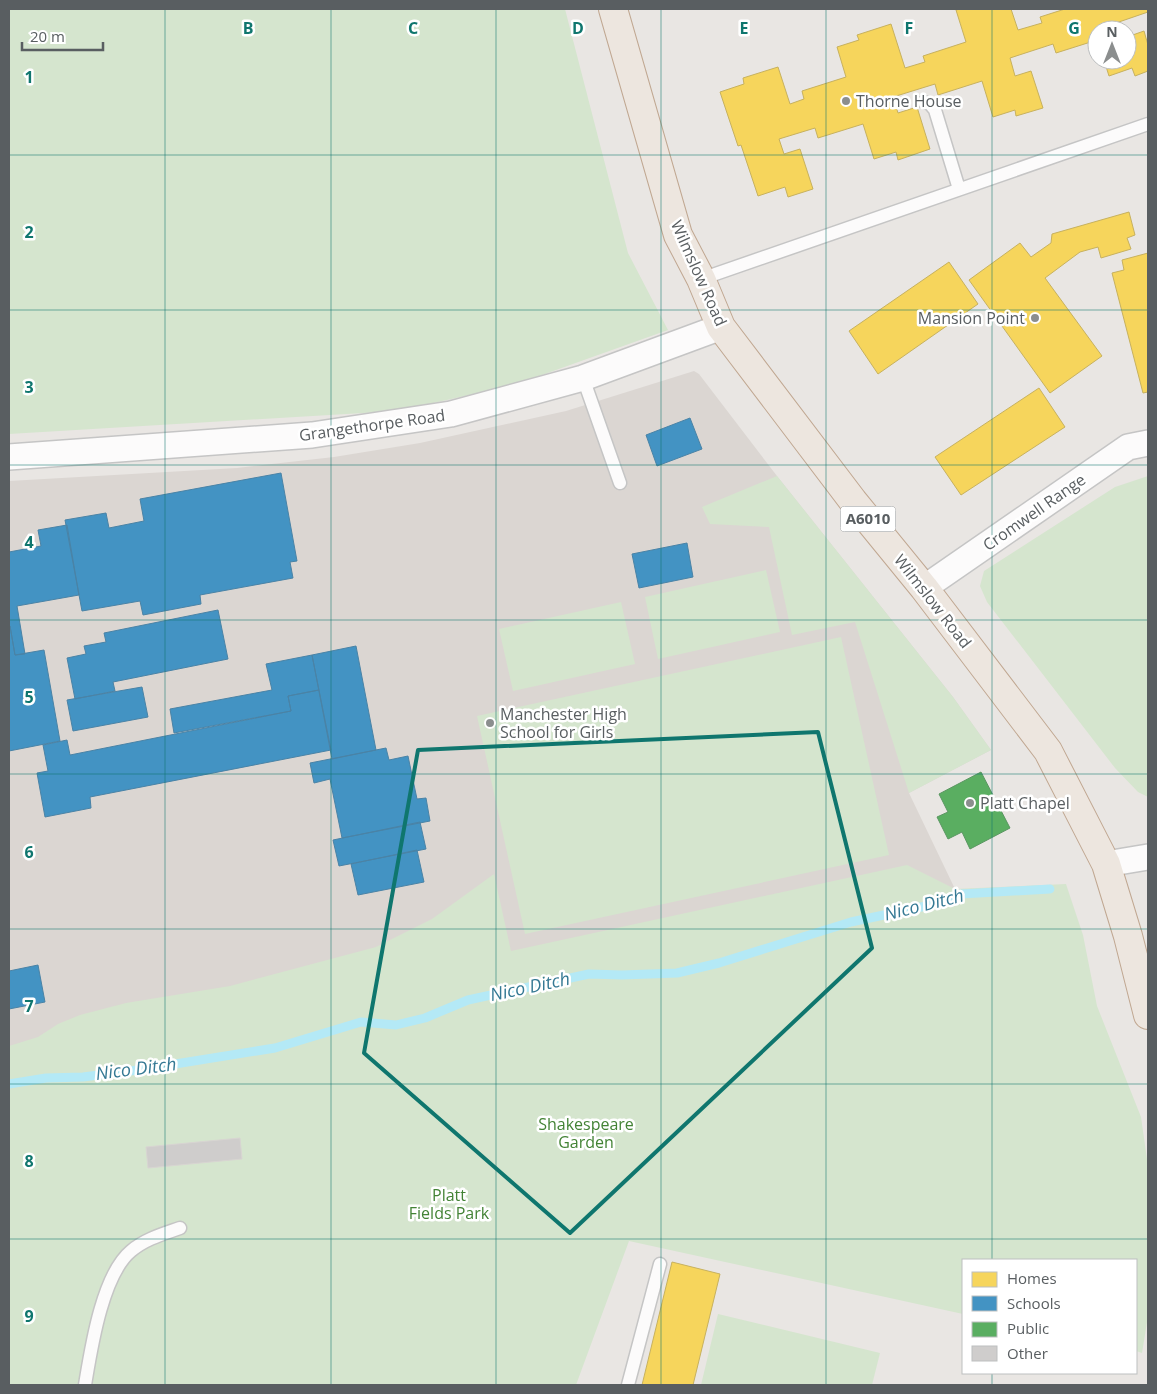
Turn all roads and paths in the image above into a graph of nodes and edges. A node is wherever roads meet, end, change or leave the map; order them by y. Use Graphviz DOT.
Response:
graph roads {
  1 [pos="613,9"];
  2 [pos="924,102"];
  3 [pos="1148,124"];
  4 [pos="958,189"];
  5 [pos="701,278"];
  6 [pos="722,326"];
  7 [pos="583,378"];
  8 [pos="1148,443"];
  9 [pos="9,457"];
  10 [pos="620,483"];
  11 [pos="924,588"];
  12 [pos="1148,857"];
  13 [pos="1106,864"];
  14 [pos="1148,1016"];
  15 [pos="180,1228"];
  16 [pos="660,1264"];
  17 [pos="85,1385"];
  18 [pos="628,1385"];
  1 -- 5 [label="highway, Wilmslow Road / A6010"];
  2 -- 4 [label="lane"];
  3 -- 4 [label="lane"];
  4 -- 5 [label="lane"];
  5 -- 6 [label="highway, Wilmslow Road / A6010"];
  6 -- 7 [label="street, Grangethorpe Road"];
  6 -- 11 [label="highway, Wilmslow Road / A6010"];
  7 -- 9 [label="street, Grangethorpe Road"];
  7 -- 10 [label="lane"];
  8 -- 11 [label="street, Cromwell Range"];
  11 -- 13 [label="highway, Wilmslow Road / A6010"];
  12 -- 13 [label="street"];
  13 -- 14 [label="highway, Wilmslow Road / A6010"];
  15 -- 17 [label="lane"];
  16 -- 18 [label="lane"];
}
